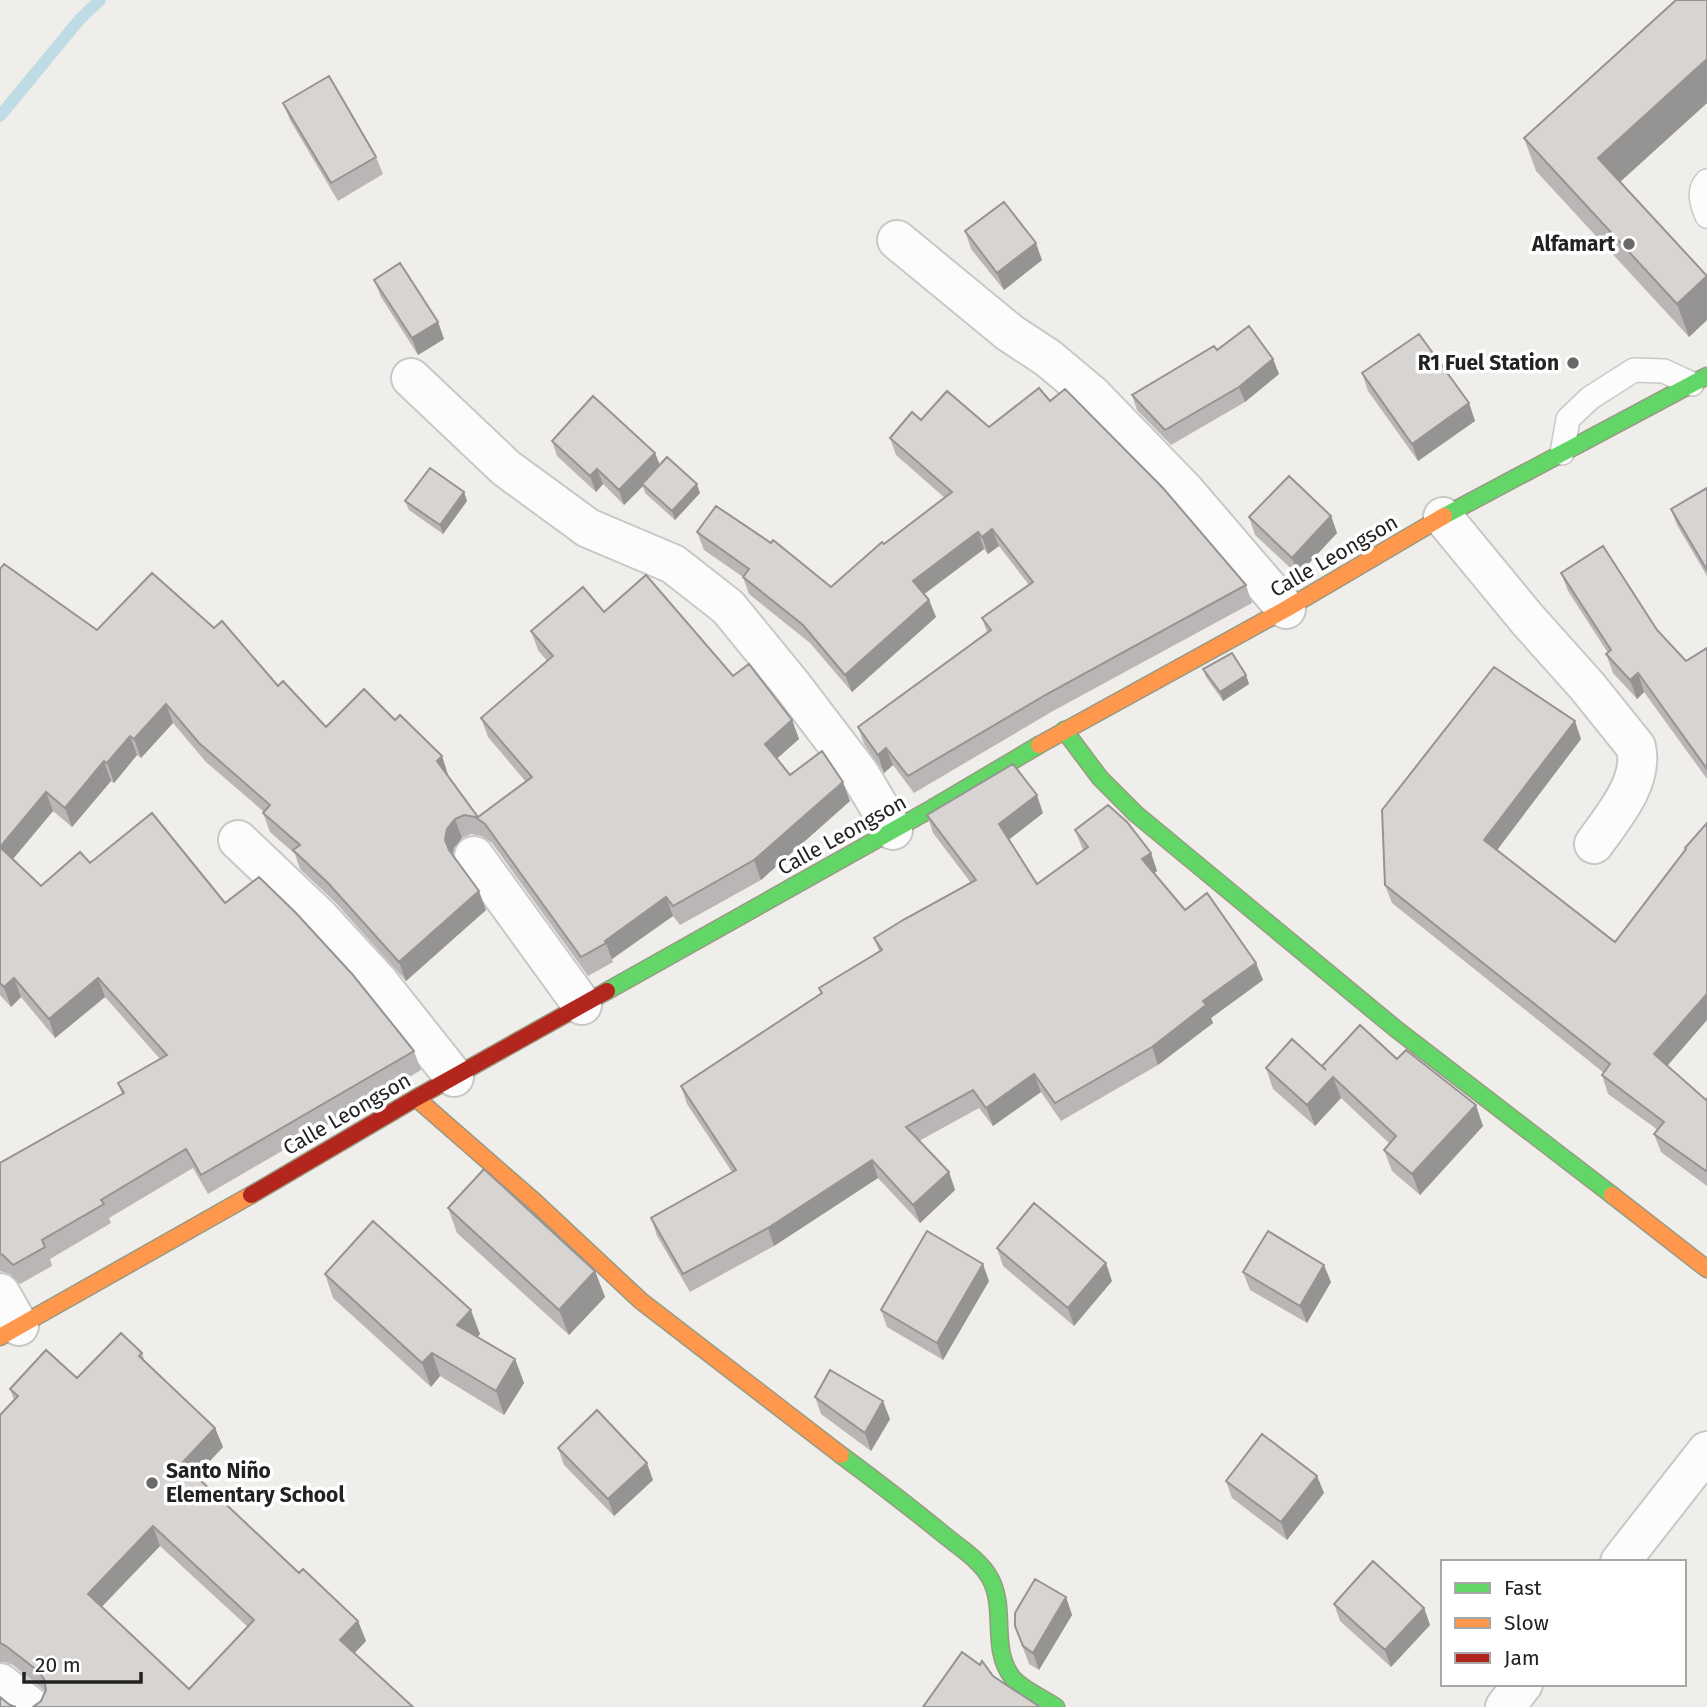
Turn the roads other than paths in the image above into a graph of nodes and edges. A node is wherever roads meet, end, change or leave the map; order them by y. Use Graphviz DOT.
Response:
graph roads {
  1 [pos="1707,181"];
  2 [pos="1707,216"];
  3 [pos="897,240"];
  4 [pos="411,378"];
  5 [pos="1700,380"];
  6 [pos="1562,453"];
  7 [pos="1443,517"];
  8 [pos="1286,609"];
  9 [pos="1064,730"];
  10 [pos="893,830"];
  11 [pos="238,840"];
  12 [pos="1594,844"];
  13 [pos="474,856"];
  14 [pos="582,1004"];
  15 [pos="454,1077"];
  16 [pos="416,1098"];
  17 [pos="1707,1269"];
  18 [pos="0,1293"];
  19 [pos="10,1332"];
  20 [pos="1707,1451"];
  21 [pos="1622,1560"];
  22 [pos="0,1683"];
  23 [pos="1521,1686"];
  24 [pos="31,1707"];
  25 [pos="1056,1707"];
  26 [pos="1505,1707"];
  1 -- 2 [label="lane"];
  3 -- 8 [label="street"];
  4 -- 10 [label="street"];
  5 -- 6 [label="main road, Calle Leongson"];
  5 -- 6 [label="lane"];
  6 -- 7 [label="main road, Calle Leongson"];
  7 -- 8 [label="main road, Calle Leongson"];
  7 -- 12 [label="street"];
  8 -- 9 [label="main road, Calle Leongson"];
  9 -- 10 [label="main road, Calle Leongson"];
  9 -- 17 [label="main road"];
  10 -- 14 [label="main road, Calle Leongson"];
  11 -- 15 [label="street"];
  13 -- 14 [label="street"];
  14 -- 15 [label="main road, Calle Leongson"];
  15 -- 16 [label="main road, Calle Leongson"];
  16 -- 19 [label="main road, Calle Leongson"];
  16 -- 25 [label="main road"];
  18 -- 19 [label="street"];
  20 -- 21 [label="street"];
  22 -- 24 [label="street"];
  23 -- 26 [label="street"];
}
